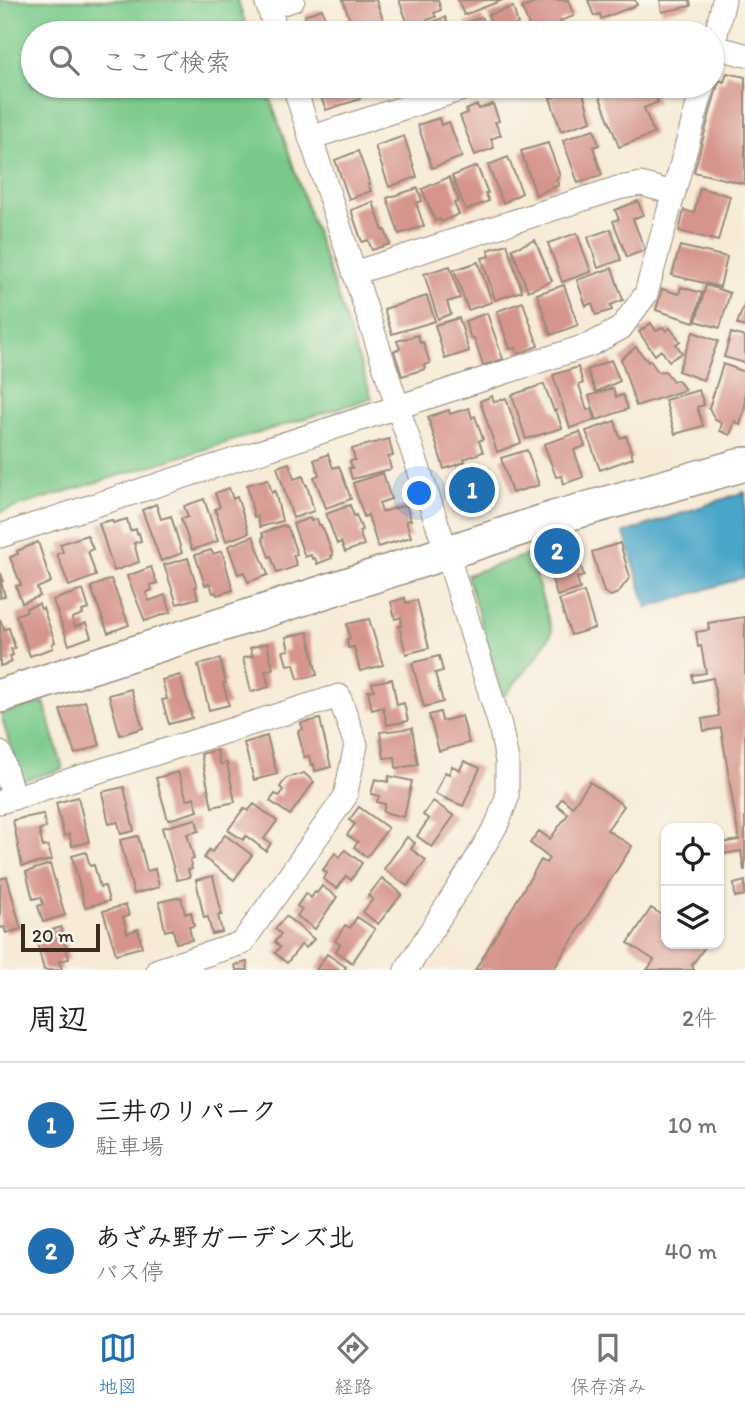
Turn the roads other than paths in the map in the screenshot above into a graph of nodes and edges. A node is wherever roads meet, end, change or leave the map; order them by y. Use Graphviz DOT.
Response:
graph roads {
  1 [pos="293,0"];
  2 [pos="724,0"];
  3 [pos="267,4"];
  4 [pos="273,21"];
  5 [pos="719,21"];
  6 [pos="724,51"];
  7 [pos="745,55"];
  8 [pos="298,98"];
  9 [pos="434,98"];
  10 [pos="699,98"];
  11 [pos="310,138"];
  12 [pos="673,193"];
  13 [pos="354,273"];
  14 [pos="398,408"];
  15 [pos="745,464"];
  16 [pos="0,536"];
  17 [pos="447,553"];
  18 [pos="0,696"];
  19 [pos="0,753"];
  20 [pos="7,800"];
  21 [pos="158,970"];
  22 [pos="406,970"];
  1 -- 3 [label="street"];
  2 -- 5 [label="street"];
  3 -- 4 [label="street"];
  6 -- 7 [label="street"];
  8 -- 11 [label="street"];
  9 -- 11 [label="street"];
  10 -- 12 [label="street"];
  11 -- 13 [label="street"];
  12 -- 13 [label="street"];
  12 -- 14 [label="street"];
  13 -- 14 [label="street"];
  14 -- 16 [label="street"];
  14 -- 17 [label="street"];
  15 -- 17 [label="street"];
  17 -- 18 [label="street"];
  17 -- 22 [label="street"];
  19 -- 20 [label="street"];
  20 -- 21 [label="street"];
}
